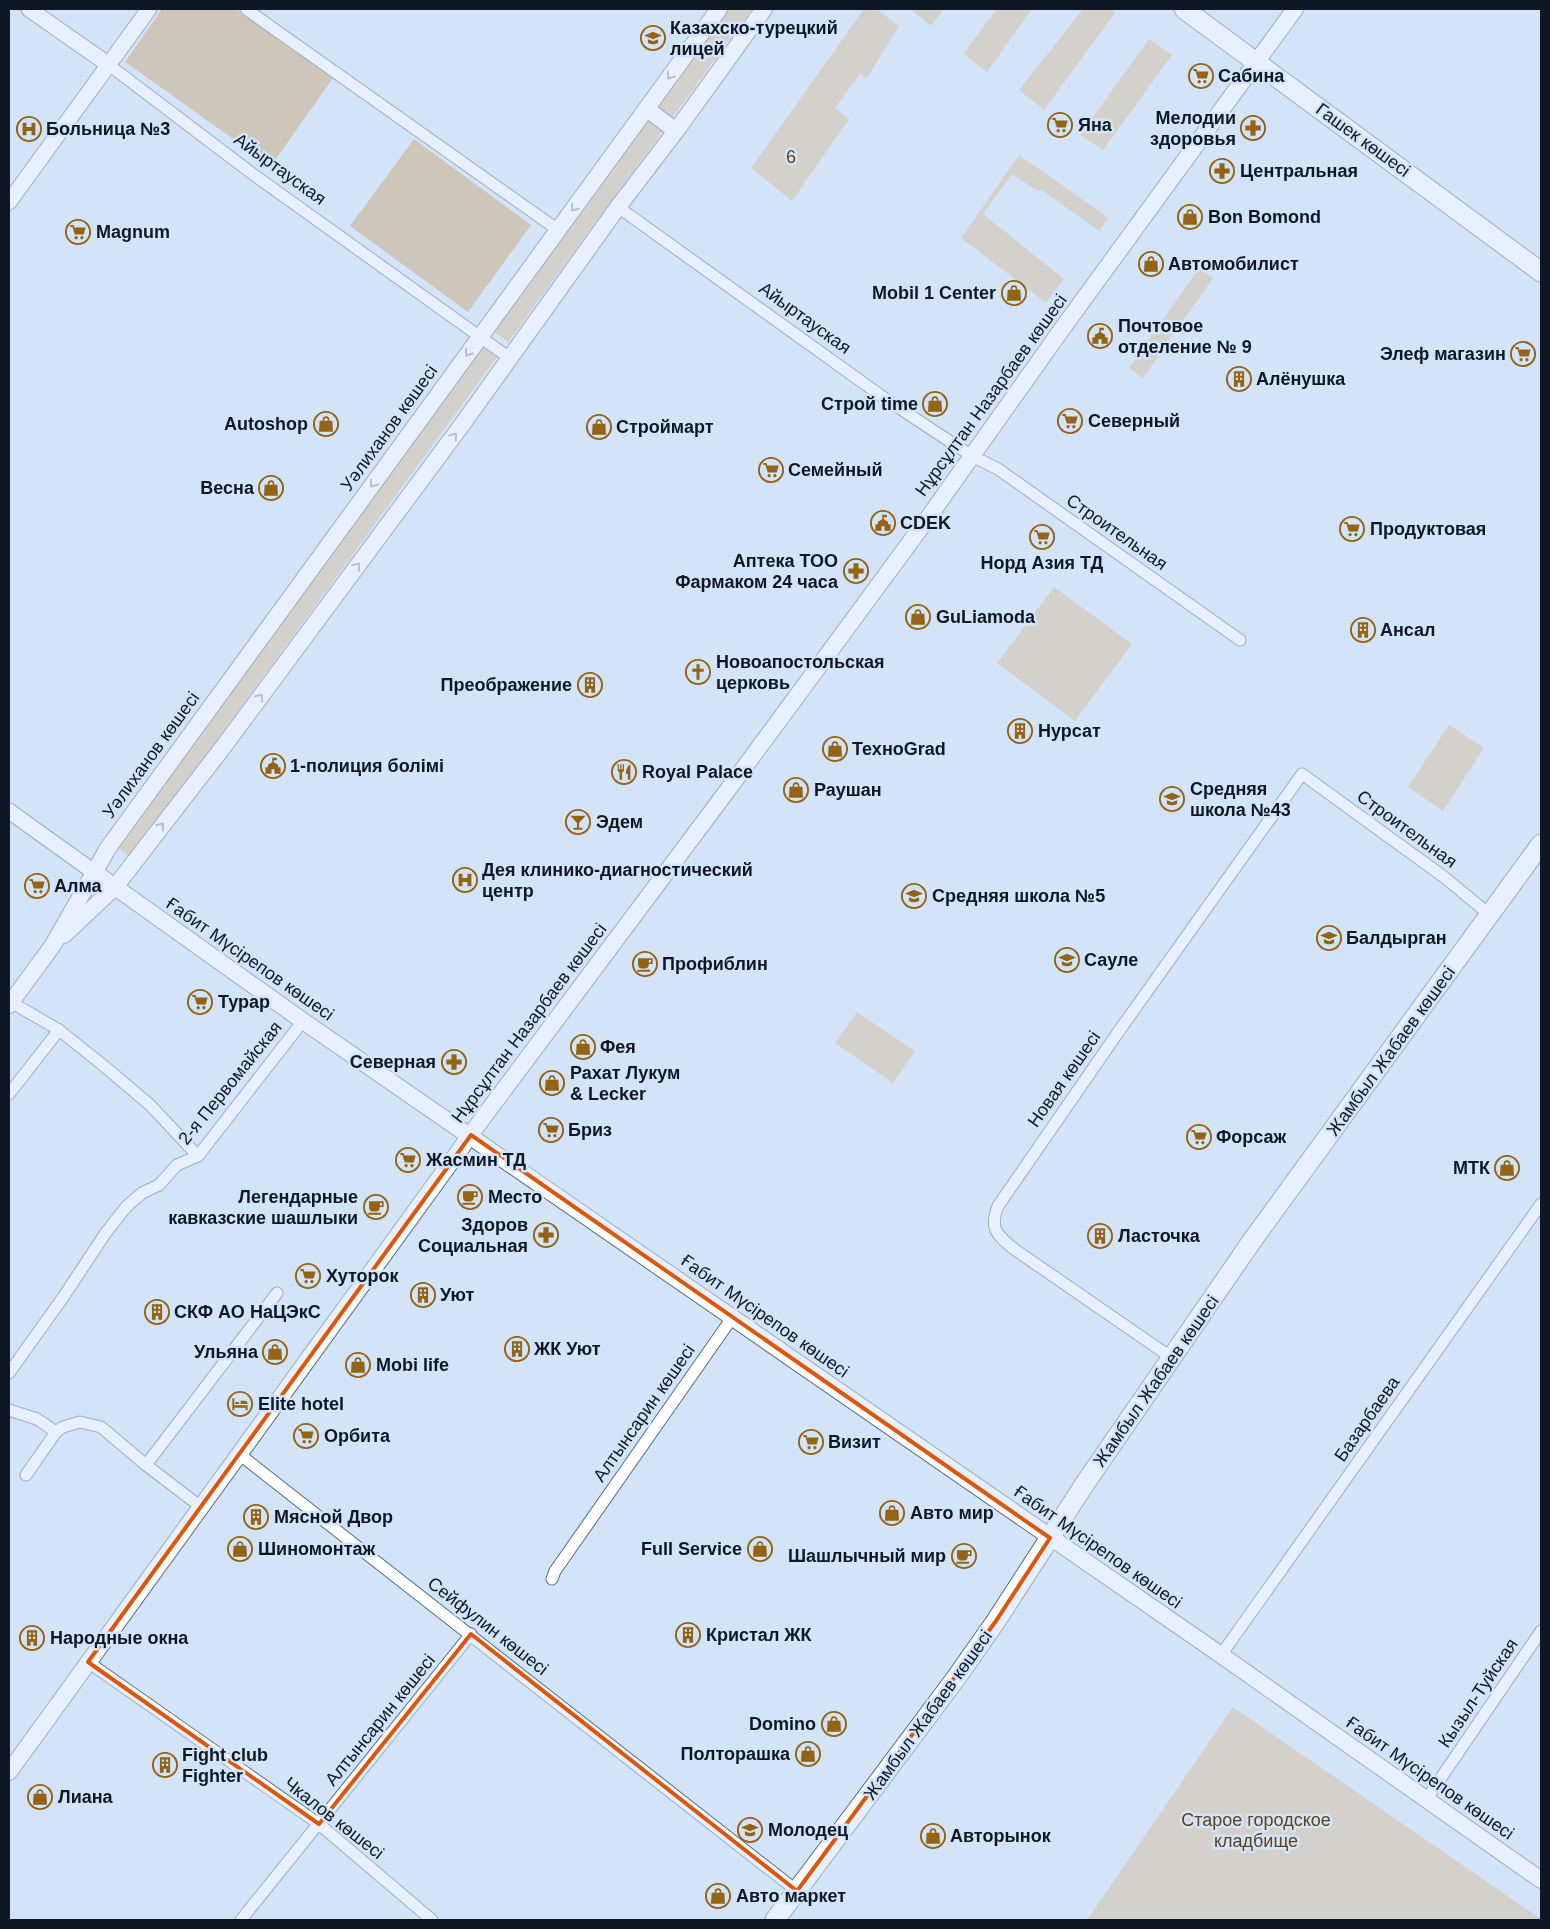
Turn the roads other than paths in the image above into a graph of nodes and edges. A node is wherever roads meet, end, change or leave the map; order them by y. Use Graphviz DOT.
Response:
graph roads {
  1 [pos="29,9"];
  2 [pos="149,9"];
  3 [pos="246,9"];
  4 [pos="720,9"];
  5 [pos="764,9"];
  6 [pos="1184,9"];
  7 [pos="1295,9"];
  8 [pos="1257,63"];
  9 [pos="109,65"];
  10 [pos="647,109"];
  11 [pos="676,131"];
  12 [pos="9,202"];
  13 [pos="618,207"];
  14 [pos="558,230"];
  15 [pos="1541,272"];
  16 [pos="481,337"];
  17 [pos="511,359"];
  18 [pos="972,456"];
  19 [pos="1240,640"];
  20 [pos="1302,774"];
  21 [pos="9,811"];
  22 [pos="1541,844"];
  23 [pos="94,872"];
  24 [pos="115,886"];
  25 [pos="1490,915"];
  26 [pos="53,945"];
  27 [pos="10,1003"];
  28 [pos="303,1021"];
  29 [pos="59,1030"];
  30 [pos="9,1094"];
  31 [pos="471,1136"];
  32 [pos="198,1156"];
  33 [pos="1541,1204"];
  34 [pos="277,1293"];
  35 [pos="732,1318"];
  36 [pos="1172,1358"];
  37 [pos="9,1374"];
  38 [pos="9,1410"];
  39 [pos="56,1432"];
  40 [pos="239,1454"];
  41 [pos="146,1465"];
  42 [pos="26,1475"];
  43 [pos="200,1507"];
  44 [pos="1050,1538"];
  45 [pos="552,1579"];
  46 [pos="1541,1631"];
  47 [pos="470,1634"];
  48 [pos="1221,1656"];
  49 [pos="88,1662"];
  50 [pos="9,1772"];
  51 [pos="1426,1800"];
  52 [pos="318,1824"];
  53 [pos="1541,1880"];
  54 [pos="797,1891"];
  55 [pos="241,1920"];
  56 [pos="432,1920"];
  57 [pos="775,1920"];
  1 -- 9 [label="street, Айыртауская"];
  2 -- 9 [label="street"];
  3 -- 14 [label="street"];
  4 -- 10 [label="main road, Уәлиханов көшесі, one-way"];
  5 -- 11 [label="main road"];
  6 -- 8 [label="main road, Гашек көшесі"];
  7 -- 8 [label="main road, Нұрсұлтан Назарбаев көшесі"];
  8 -- 15 [label="main road, Гашек көшесі"];
  8 -- 18 [label="main road, Нұрсұлтан Назарбаев көшесі"];
  9 -- 12 [label="street"];
  9 -- 16 [label="street, Айыртауская"];
  10 -- 11 [label="main road"];
  10 -- 14 [label="main road, Уәлиханов көшесі, one-way"];
  11 -- 13 [label="main road"];
  13 -- 17 [label="main road"];
  13 -- 18 [label="street, Айыртауская"];
  14 -- 16 [label="main road, Уәлиханов көшесі"];
  16 -- 17 [label="street, Айыртауская"];
  16 -- 23 [label="main road, Уәлиханов көшесі, one-way"];
  24 -- 17 [label="main road, one-way"];
  18 -- 19 [label="street, Строительная"];
  18 -- 31 [label="main road, Нұрсұлтан Назарбаев көшесі"];
  20 -- 25 [label="street, Строительная"];
  20 -- 36 [label="street, Новая көшесі"];
  21 -- 23 [label="street, Ғабит Мүсірепов көшесі"];
  22 -- 25 [label="main road, Жамбыл Жабаев көшесі"];
  23 -- 24 [label="main road, Ғабит Мүсірепов көшесі"];
  23 -- 26 [label="main road, Уәлиханов көшесі"];
  24 -- 26 [label="main road"];
  24 -- 28 [label="main road, Ғабит Мүсірепов көшесі"];
  25 -- 36 [label="main road, Жамбыл Жабаев көшесі"];
  26 -- 27 [label="main road"];
  27 -- 29 [label="street"];
  28 -- 31 [label="main road, Ғабит Мүсірепов көшесі"];
  28 -- 32 [label="street, 2-я Первомайская"];
  29 -- 30 [label="street"];
  29 -- 32 [label="street"];
  31 -- 35 [label="main road, Ғабит Мүсірепов көшесі"];
  31 -- 40 [label="main road, Нұрсұлтан Назарбаев көшесі"];
  32 -- 37 [label="street, 2-я Первомайская"];
  33 -- 48 [label="street, Базарбаева"];
  34 -- 41 [label="street"];
  35 -- 44 [label="main road, Ғабит Мүсірепов көшесі"];
  35 -- 45 [label="street, Алтынсарин көшесі"];
  36 -- 44 [label="main road, Жамбыл Жабаев көшесі"];
  38 -- 39 [label="street"];
  39 -- 41 [label="street"];
  39 -- 42 [label="street"];
  40 -- 43 [label="main road, Нұрсұлтан Назарбаев көшесі"];
  40 -- 47 [label="street, Сейфулин көшесі"];
  41 -- 43 [label="street"];
  43 -- 49 [label="main road, Нұрсұлтан Назарбаев көшесі"];
  44 -- 48 [label="main road, Ғабит Мүсірепов көшесі"];
  44 -- 54 [label="main road, Жамбыл Жабаев көшесі"];
  46 -- 51 [label="street, Кызыл-Туйская"];
  47 -- 52 [label="street, Алтынсарин көшесі"];
  47 -- 54 [label="street, Сейфулин көшесі"];
  48 -- 51 [label="main road, Ғабит Мүсірепов көшесі"];
  49 -- 50 [label="main road, Нұрсұлтан Назарбаев көшесі"];
  49 -- 52 [label="street, Чкалов көшесі"];
  51 -- 53 [label="main road, Ғабит Мүсірепов көшесі"];
  52 -- 55 [label="street, Алтынсарин көшесі"];
  52 -- 56 [label="street, Чкалов көшесі"];
  54 -- 57 [label="main road, Жамбыл Жабаев көшесі"];
}
